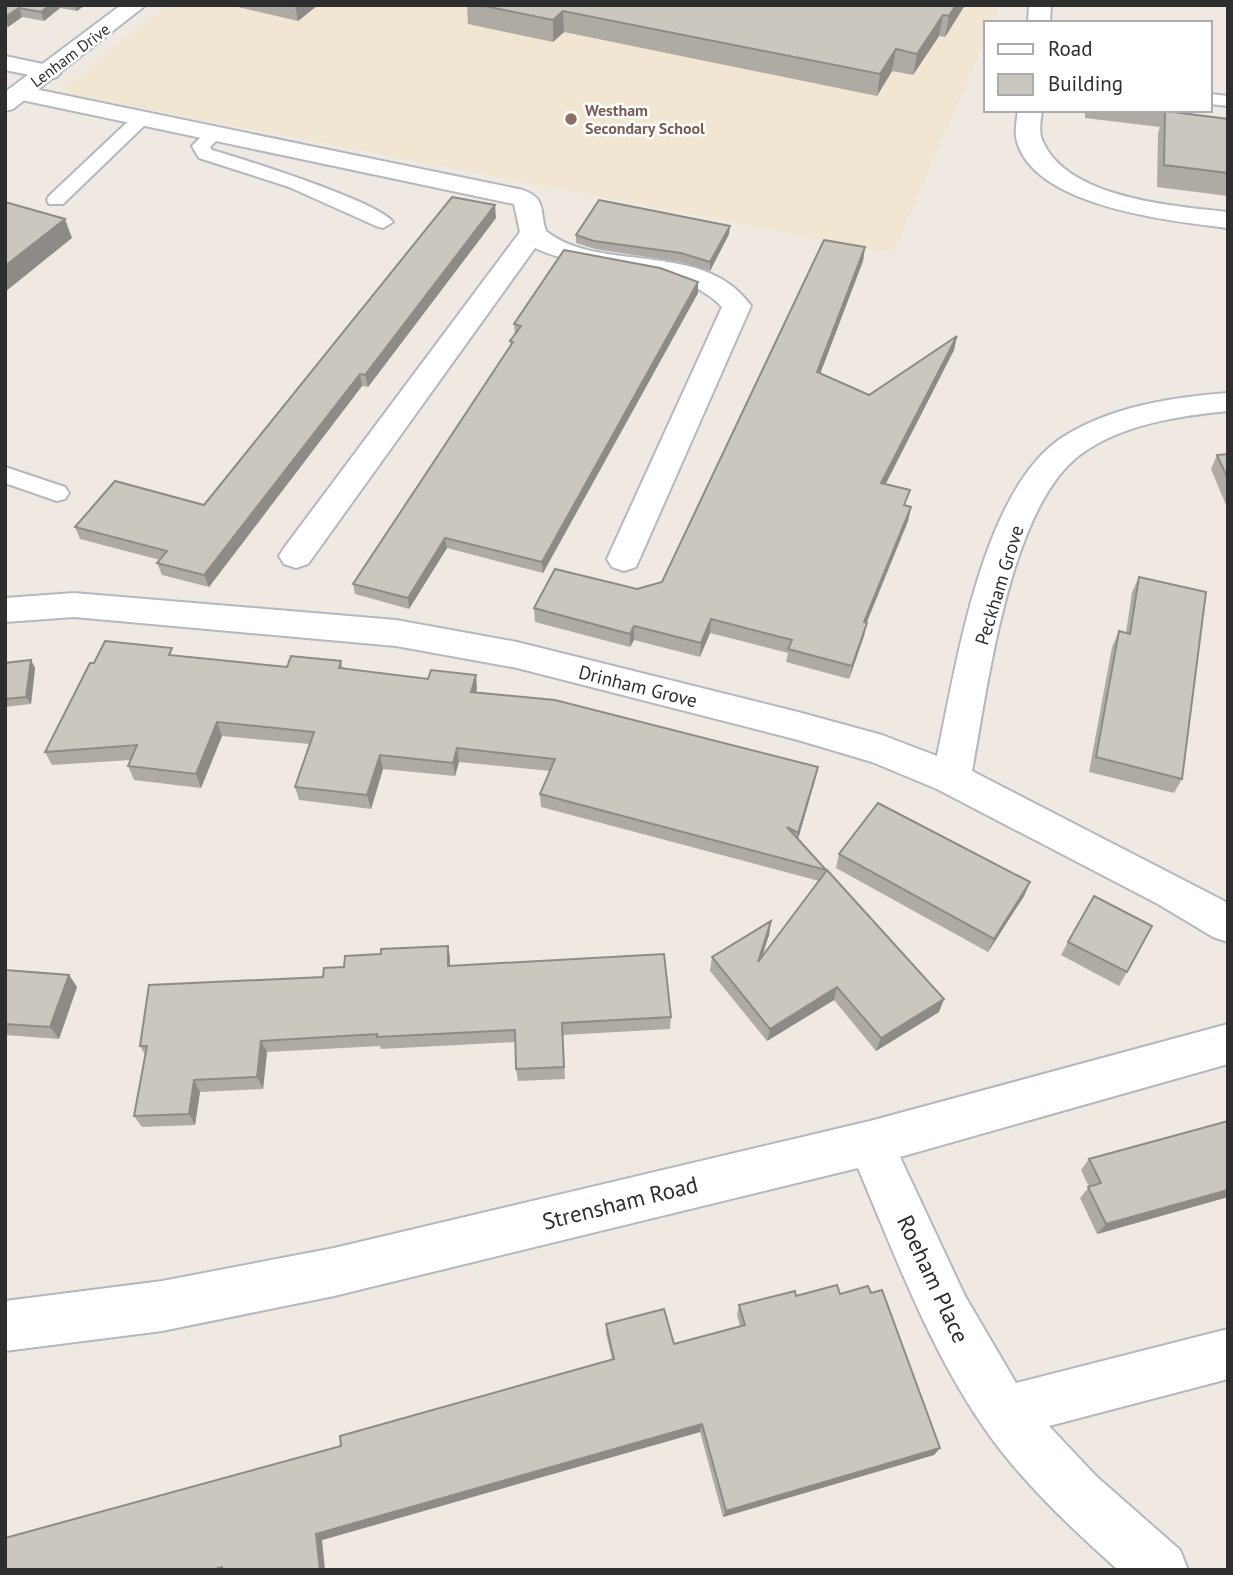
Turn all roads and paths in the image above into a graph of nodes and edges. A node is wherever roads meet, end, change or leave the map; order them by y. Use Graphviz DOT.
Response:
graph roads {
  1 [pos="135,5"];
  2 [pos="5,63"];
  3 [pos="49,72"];
  4 [pos="13,99"];
  5 [pos="1030,112"];
  6 [pos="142,118"];
  7 [pos="215,133"];
  8 [pos="56,200"];
  9 [pos="1228,220"];
  10 [pos="383,222"];
  11 [pos="533,232"];
  12 [pos="1228,402"];
  13 [pos="5,475"];
  14 [pos="57,493"];
  15 [pos="296,556"];
  16 [pos="624,559"];
  17 [pos="5,610"];
  18 [pos="951,778"];
  19 [pos="1228,924"];
  20 [pos="1228,1044"];
  21 [pos="870,1143"];
  22 [pos="5,1326"];
  23 [pos="1228,1354"];
  24 [pos="1004,1412"];
  25 [pos="1160,1570"];
  1 -- 3 [label="street, Lenham Drive"];
  2 -- 3 [label="street"];
  3 -- 4 [label="street, Lenham Drive"];
  4 -- 6 [label="street"];
  5 -- 9 [label="street"];
  6 -- 7 [label="street"];
  6 -- 8 [label="lane"];
  7 -- 10 [label="lane"];
  7 -- 11 [label="street"];
  11 -- 15 [label="street"];
  11 -- 16 [label="street"];
  12 -- 18 [label="street, Peckham Grove"];
  13 -- 14 [label="lane"];
  17 -- 18 [label="street, Drinham Grove"];
  18 -- 19 [label="street, Drinham Grove"];
  20 -- 21 [label="street, Strensham Road"];
  21 -- 22 [label="street, Strensham Road"];
  21 -- 24 [label="street, Roeham Place"];
  23 -- 24 [label="street"];
  24 -- 25 [label="street, Roeham Place"];
}
